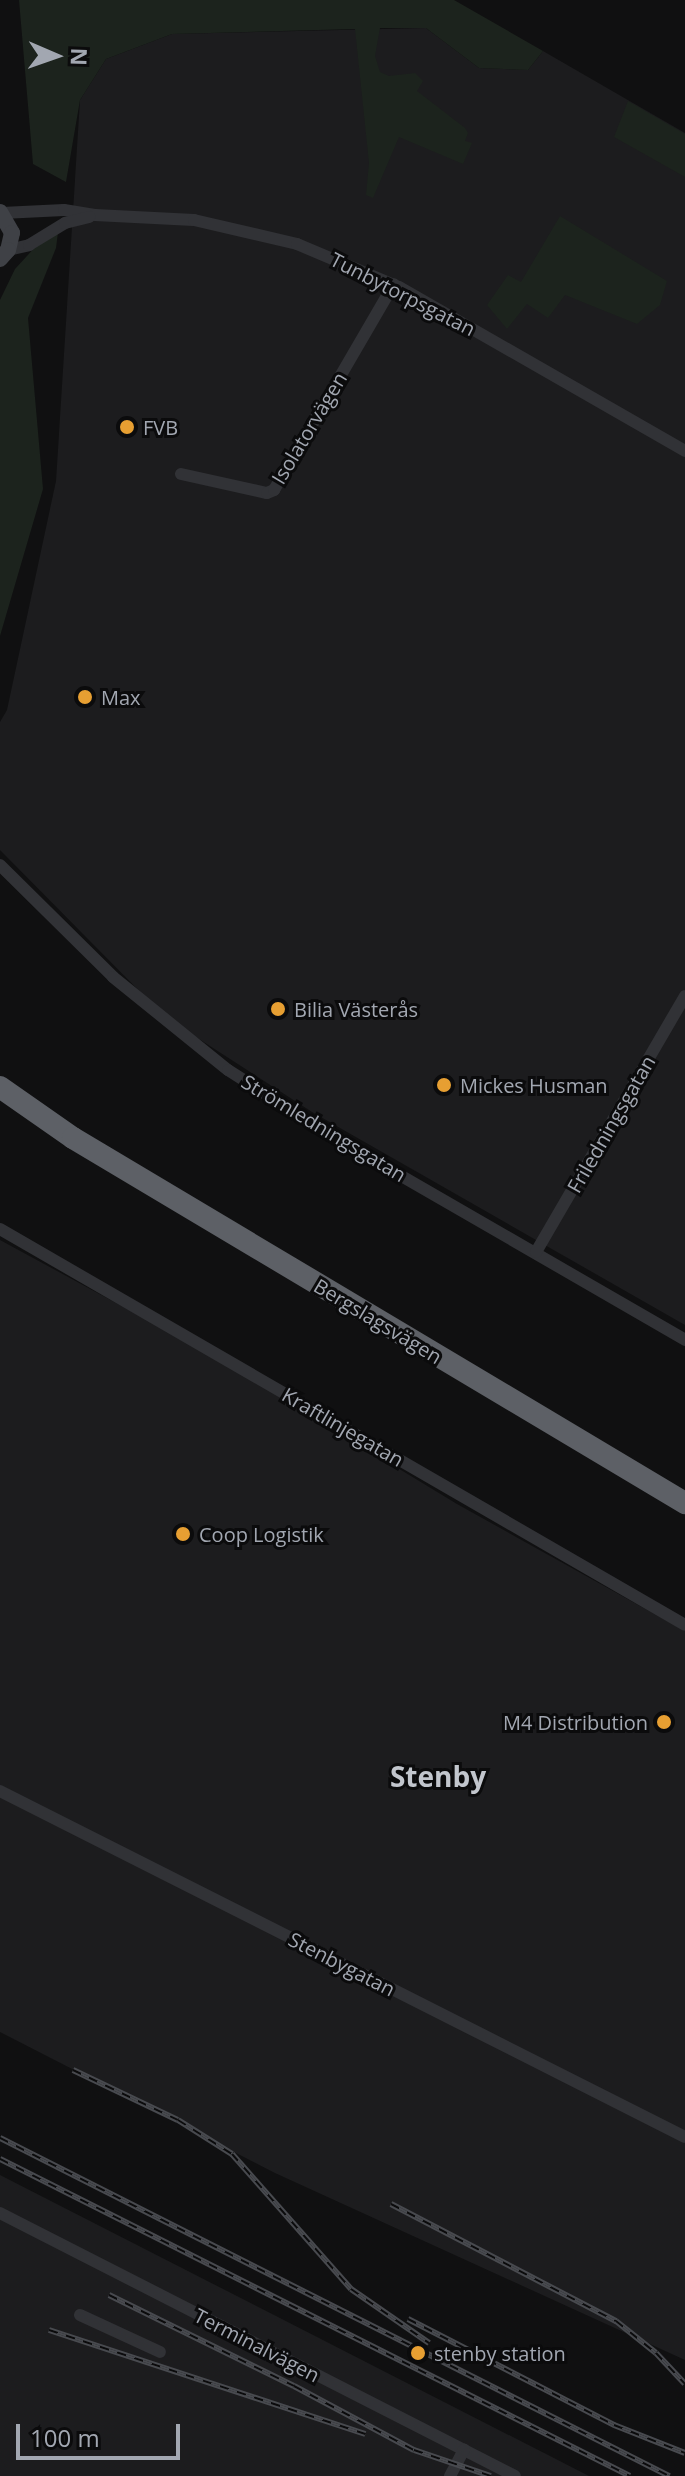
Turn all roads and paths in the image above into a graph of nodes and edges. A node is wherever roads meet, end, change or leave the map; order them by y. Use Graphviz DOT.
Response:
graph roads {
  1 [pos="1,213"];
  2 [pos="95,215"];
  3 [pos="4,255"];
  4 [pos="0,276"];
  5 [pos="394,284"];
  6 [pos="685,451"];
  7 [pos="181,474"];
  8 [pos="0,865"];
  9 [pos="685,996"];
  10 [pos="0,1087"];
  11 [pos="0,1097"];
  12 [pos="73,1138"];
  13 [pos="0,1229"];
  14 [pos="536,1252"];
  15 [pos="685,1340"];
  16 [pos="685,1503"];
  17 [pos="685,1625"];
  18 [pos="0,1791"];
  19 [pos="685,2137"];
  20 [pos="0,2213"];
  21 [pos="80,2315"];
  22 [pos="160,2352"];
  23 [pos="464,2450"];
  24 [pos="450,2476"];
  25 [pos="515,2476"];
  1 -- 2 [label="street, Tunbytorpsgatan"];
  1 -- 3 [label="main road"];
  2 -- 3 [label="street, Tunbytorpsgatan"];
  2 -- 5 [label="street, Tunbytorpsgatan"];
  3 -- 4 [label="main road"];
  5 -- 6 [label="street, Tunbytorpsgatan"];
  5 -- 7 [label="street, Isolatorvägen"];
  8 -- 14 [label="street, Strömledningsgatan"];
  9 -- 14 [label="street, Friledningsgatan"];
  10 -- 12 [label="highway, Bergslagsvägen"];
  11 -- 12 [label="highway, Bergslagsvägen"];
  12 -- 16 [label="highway, Bergslagsvägen"];
  13 -- 17 [label="street, Kraftlinjegatan"];
  14 -- 15 [label="street, Strömledningsgatan"];
  18 -- 19 [label="street, Stenbygatan"];
  20 -- 23 [label="street, Terminalvägen"];
  21 -- 22 [label="street"];
  23 -- 24 [label="street"];
  23 -- 25 [label="street, Terminalvägen"];
}
